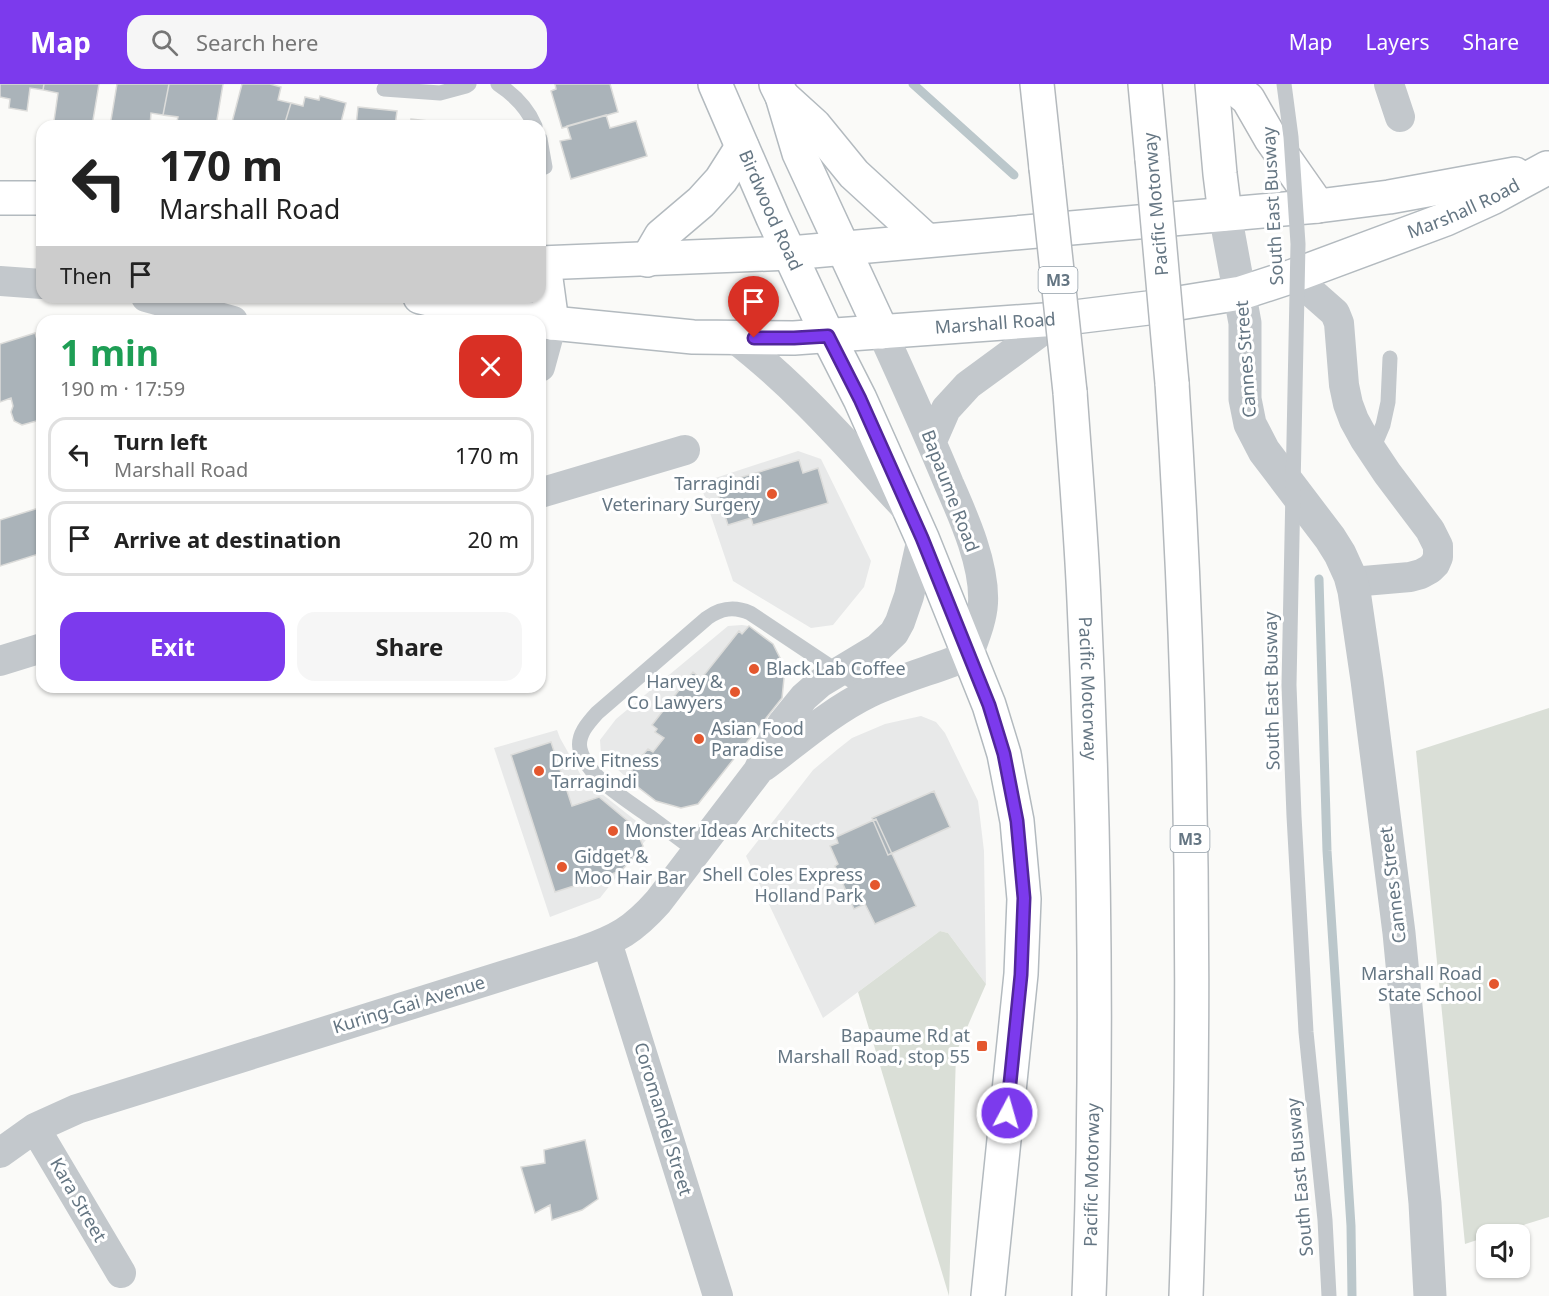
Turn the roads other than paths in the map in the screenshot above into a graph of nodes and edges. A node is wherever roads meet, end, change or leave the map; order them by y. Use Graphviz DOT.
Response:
graph roads {
  1 [pos="469,84"];
  2 [pos="498,84"];
  3 [pos="715,84"];
  4 [pos="1037,84"];
  5 [pos="1144,84"];
  6 [pos="1212,84"];
  7 [pos="1230,84"];
  8 [pos="1284,84"];
  9 [pos="1389,84"];
  10 [pos="384,89"];
  11 [pos="779,90"];
  12 [pos="1401,117"];
  13 [pos="532,120"];
  14 [pos="742,147"];
  15 [pos="1548,168"];
  16 [pos="0,198"];
  17 [pos="36,198"];
  18 [pos="1318,206"];
  19 [pos="1225,214"];
  20 [pos="926,240"];
  21 [pos="843,248"];
  22 [pos="790,253"];
  23 [pos="647,260"];
  24 [pos="546,266"];
  25 [pos="1293,276"];
  26 [pos="0,281"];
  27 [pos="36,284"];
  28 [pos="546,292"];
  29 [pos="1241,293"];
  30 [pos="168,303"];
  31 [pos="446,303"];
  32 [pos="518,312"];
  33 [pos="211,315"];
  34 [pos="1058,319"];
  35 [pos="546,321"];
  36 [pos="552,323"];
  37 [pos="882,332"];
  38 [pos="828,336"];
  39 [pos="734,338"];
  40 [pos="546,345"];
  41 [pos="1390,358"];
  42 [pos="932,441"];
  43 [pos="685,450"];
  44 [pos="1372,451"];
  45 [pos="546,491"];
  46 [pos="916,525"];
  47 [pos="1352,582"];
  48 [pos="36,650"];
  49 [pos="968,656"];
  50 [pos="0,661"];
  51 [pos="839,671"];
  52 [pos="870,693"];
  53 [pos="758,771"];
  54 [pos="697,852"];
  55 [pos="607,942"];
  56 [pos="35,1128"];
  57 [pos="0,1153"];
  58 [pos="121,1273"];
  59 [pos="718,1296"];
  60 [pos="988,1296"];
  61 [pos="1089,1296"];
  62 [pos="1186,1296"];
  63 [pos="1329,1296"];
  64 [pos="1430,1296"];
  1 -- 10 [label="lane"];
  2 -- 13 [label="lane"];
  3 -- 14 [label="main road, Birdwood Road"];
  4 -- 61 [label="main road, Pacific Motorway / M3, bridge"];
  5 -- 62 [label="main road, Pacific Motorway / M3, bridge"];
  6 -- 19 [label="main road"];
  7 -- 18 [label="main road"];
  8 -- 63 [label="lane, South East Busway, bridge"];
  9 -- 12 [label="street"];
  11 -- 20 [label="main road"];
  11 -- 21 [label="main road"];
  14 -- 22 [label="main road, Birdwood Road"];
  14 -- 23 [label="main road"];
  15 -- 18 [label="main road, Marshall Road"];
  15 -- 25 [label="main road, Marshall Road"];
  16 -- 17 [label="main road"];
  18 -- 19 [label="main road, Marshall Road"];
  19 -- 20 [label="main road, Marshall Road"];
  19 -- 29 [label="street, Cannes Street"];
  20 -- 21 [label="main road, Marshall Road"];
  21 -- 22 [label="main road, Marshall Road"];
  21 -- 37 [label="main road"];
  22 -- 23 [label="main road, Marshall Road"];
  22 -- 38 [label="main road, Birdwood Road"];
  23 -- 24 [label="main road, Marshall Road"];
  25 -- 29 [label="main road, Marshall Road"];
  25 -- 44 [label="street"];
  26 -- 27 [label="street"];
  28 -- 36 [label="main road"];
  29 -- 34 [label="main road, Marshall Road"];
  29 -- 47 [label="street, Cannes Street"];
  30 -- 33 [label="street"];
  31 -- 32 [label="main road, Marshall Road"];
  34 -- 37 [label="main road, Marshall Road"];
  34 -- 42 [label="street"];
  35 -- 36 [label="main road, Marshall Road"];
  36 -- 39 [label="main road, Marshall Road"];
  36 -- 40 [label="street"];
  37 -- 38 [label="main road, Marshall Road"];
  37 -- 42 [label="street, Bapaume Road"];
  38 -- 39 [label="main road, Marshall Road"];
  38 -- 46 [label="main road"];
  39 -- 46 [label="street"];
  41 -- 44 [label="lane"];
  42 -- 49 [label="street, Bapaume Road"];
  43 -- 45 [label="street"];
  44 -- 47 [label="street"];
  46 -- 49 [label="main road"];
  46 -- 51 [label="street, Kuring-Gai Avenue"];
  47 -- 64 [label="street, Cannes Street"];
  48 -- 50 [label="street"];
  49 -- 52 [label="street, Kuring-Gai Avenue"];
  49 -- 60 [label="main road"];
  51 -- 52 [label="lane"];
  51 -- 53 [label="street, Kuring-Gai Avenue"];
  51 -- 54 [label="lane"];
  52 -- 53 [label="street, Kuring-Gai Avenue"];
  53 -- 54 [label="street, Kuring-Gai Avenue"];
  54 -- 55 [label="street, Kuring-Gai Avenue"];
  55 -- 56 [label="street, Kuring-Gai Avenue"];
  55 -- 59 [label="street, Coromandel Street"];
  56 -- 57 [label="street, Kuring-Gai Avenue"];
  56 -- 58 [label="street, Kara Street"];
}
